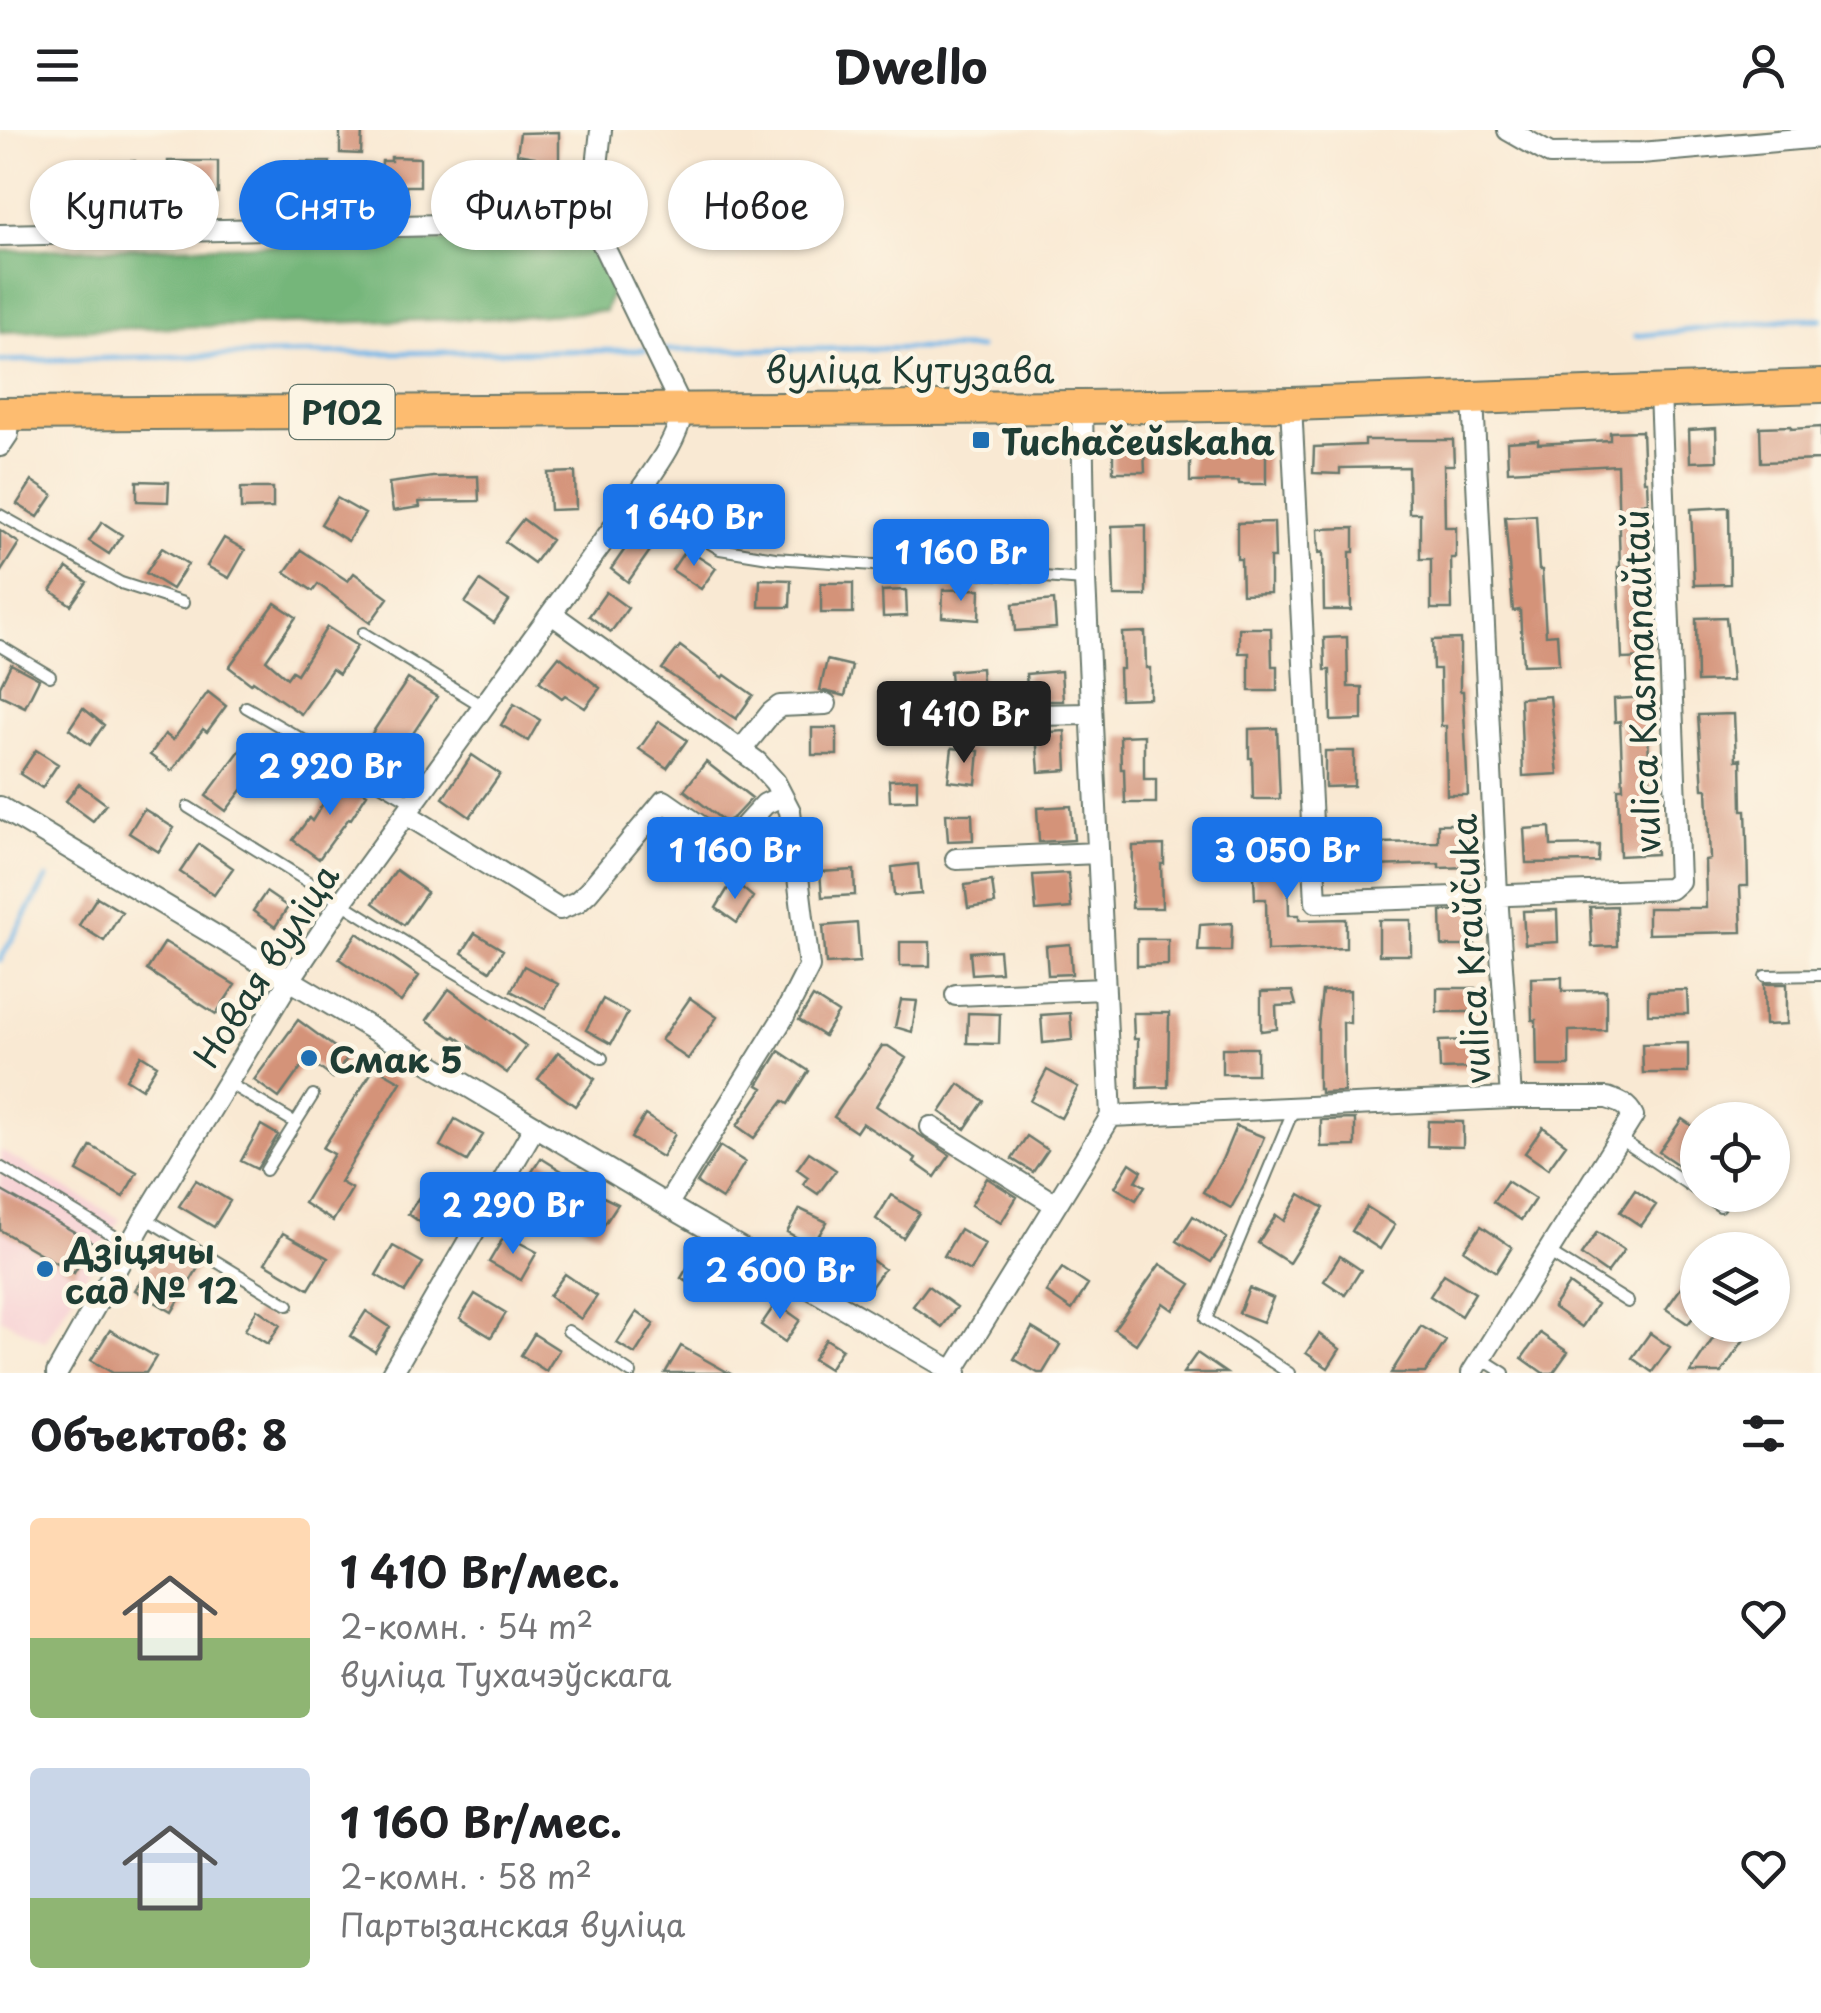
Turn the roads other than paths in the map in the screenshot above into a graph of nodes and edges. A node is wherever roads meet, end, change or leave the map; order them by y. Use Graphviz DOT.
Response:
graph roads {
  1 [pos="601,130"];
  2 [pos="1508,130"];
  3 [pos="1821,137"];
  4 [pos="598,160"];
  5 [pos="431,223"];
  6 [pos="0,235"];
  7 [pos="600,250"];
  8 [pos="1821,386"];
  9 [pos="1660,392"];
  10 [pos="1474,398"];
  11 [pos="1291,404"];
  12 [pos="1082,407"];
  13 [pos="683,410"];
  14 [pos="3,425"];
  15 [pos="640,491"];
  16 [pos="0,515"];
  17 [pos="1084,580"];
  18 [pos="182,603"];
  19 [pos="552,614"];
  20 [pos="363,633"];
  21 [pos="0,646"];
  22 [pos="50,676"];
  23 [pos="826,704"];
  24 [pos="246,707"];
  25 [pos="484,708"];
  26 [pos="1091,714"];
  27 [pos="970,716"];
  28 [pos="742,750"];
  29 [pos="782,796"];
  30 [pos="188,806"];
  31 [pos="0,807"];
  32 [pos="410,809"];
  33 [pos="1098,853"];
  34 [pos="956,860"];
  35 [pos="1497,894"];
  36 [pos="341,903"];
  37 [pos="1821,975"];
  38 [pos="1765,976"];
  39 [pos="289,981"];
  40 [pos="1104,989"];
  41 [pos="956,995"];
  42 [pos="602,1058"];
  43 [pos="228,1082"];
  44 [pos="313,1095"];
  45 [pos="1512,1098"];
  46 [pos="1294,1106"];
  47 [pos="1111,1116"];
  48 [pos="296,1123"];
  49 [pos="535,1126"];
  50 [pos="931,1127"];
  51 [pos="1618,1138"];
  52 [pos="0,1167"];
  53 [pos="266,1170"];
  54 [pos="1680,1179"];
  55 [pos="667,1205"];
  56 [pos="1056,1205"];
  57 [pos="146,1218"];
  58 [pos="130,1245"];
  59 [pos="1548,1251"];
  60 [pos="1628,1302"];
  61 [pos="288,1305"];
  62 [pos="568,1332"];
  63 [pos="1476,1366"];
  64 [pos="954,1372"];
  65 [pos="58,1373"];
  66 [pos="392,1373"];
  67 [pos="631,1373"];
  68 [pos="1288,1373"];
  69 [pos="1504,1373"];
  1 -- 4 [label="street"];
  2 -- 3 [label="street"];
  5 -- 6 [label="street"];
  7 -- 13 [label="street"];
  8 -- 9 [label="main road, вуліца Кутузава / Р102"];
  9 -- 10 [label="main road, вуліца Кутузава / Р102"];
  9 -- 35 [label="street, vulica Kasmanaŭtaŭ"];
  10 -- 11 [label="main road, вуліца Кутузава / Р102"];
  10 -- 35 [label="street, vulica Kraŭčuka"];
  11 -- 12 [label="main road, вуліца Кутузава / Р102"];
  11 -- 35 [label="street, vulica Kasmanaŭtaŭ"];
  12 -- 13 [label="main road, вуліца Кутузава / Р102"];
  12 -- 17 [label="street"];
  13 -- 14 [label="main road, вуліца Кутузава / Р102"];
  13 -- 15 [label="street, Новая вуліца"];
  15 -- 17 [label="lane"];
  15 -- 19 [label="street, Новая вуліца"];
  16 -- 18 [label="lane"];
  17 -- 26 [label="street"];
  19 -- 25 [label="street, Новая вуліца"];
  19 -- 28 [label="street"];
  20 -- 25 [label="lane"];
  21 -- 22 [label="lane"];
  23 -- 28 [label="street"];
  24 -- 32 [label="lane"];
  25 -- 32 [label="street, Новая вуліца"];
  26 -- 27 [label="street"];
  26 -- 33 [label="street"];
  28 -- 29 [label="street"];
  29 -- 32 [label="street"];
  29 -- 55 [label="street"];
  30 -- 36 [label="lane"];
  31 -- 39 [label="street"];
  32 -- 36 [label="street, Новая вуліца"];
  33 -- 34 [label="street"];
  33 -- 40 [label="street"];
  35 -- 45 [label="street, vulica Kraŭčuka"];
  36 -- 39 [label="street, Новая вуліца"];
  36 -- 42 [label="lane"];
  37 -- 38 [label="lane"];
  39 -- 43 [label="street, Новая вуліца"];
  39 -- 49 [label="street"];
  40 -- 41 [label="street"];
  40 -- 47 [label="street"];
  43 -- 48 [label="lane"];
  43 -- 57 [label="street, Новая вуліца"];
  44 -- 48 [label="lane"];
  45 -- 46 [label="street, vulica Kraŭčuka"];
  45 -- 51 [label="street"];
  46 -- 47 [label="street, vulica Kraŭčuka"];
  46 -- 68 [label="lane"];
  47 -- 56 [label="street"];
  48 -- 53 [label="lane"];
  49 -- 55 [label="street"];
  49 -- 66 [label="street"];
  50 -- 56 [label="street"];
  51 -- 54 [label="lane"];
  51 -- 59 [label="street"];
  52 -- 58 [label="lane"];
  55 -- 64 [label="street"];
  56 -- 64 [label="street"];
  57 -- 58 [label="street, Новая вуліца"];
  57 -- 61 [label="lane"];
  58 -- 65 [label="street, Новая вуліца"];
  59 -- 60 [label="lane"];
  59 -- 63 [label="street"];
  62 -- 67 [label="lane"];
  63 -- 69 [label="lane"];
}
